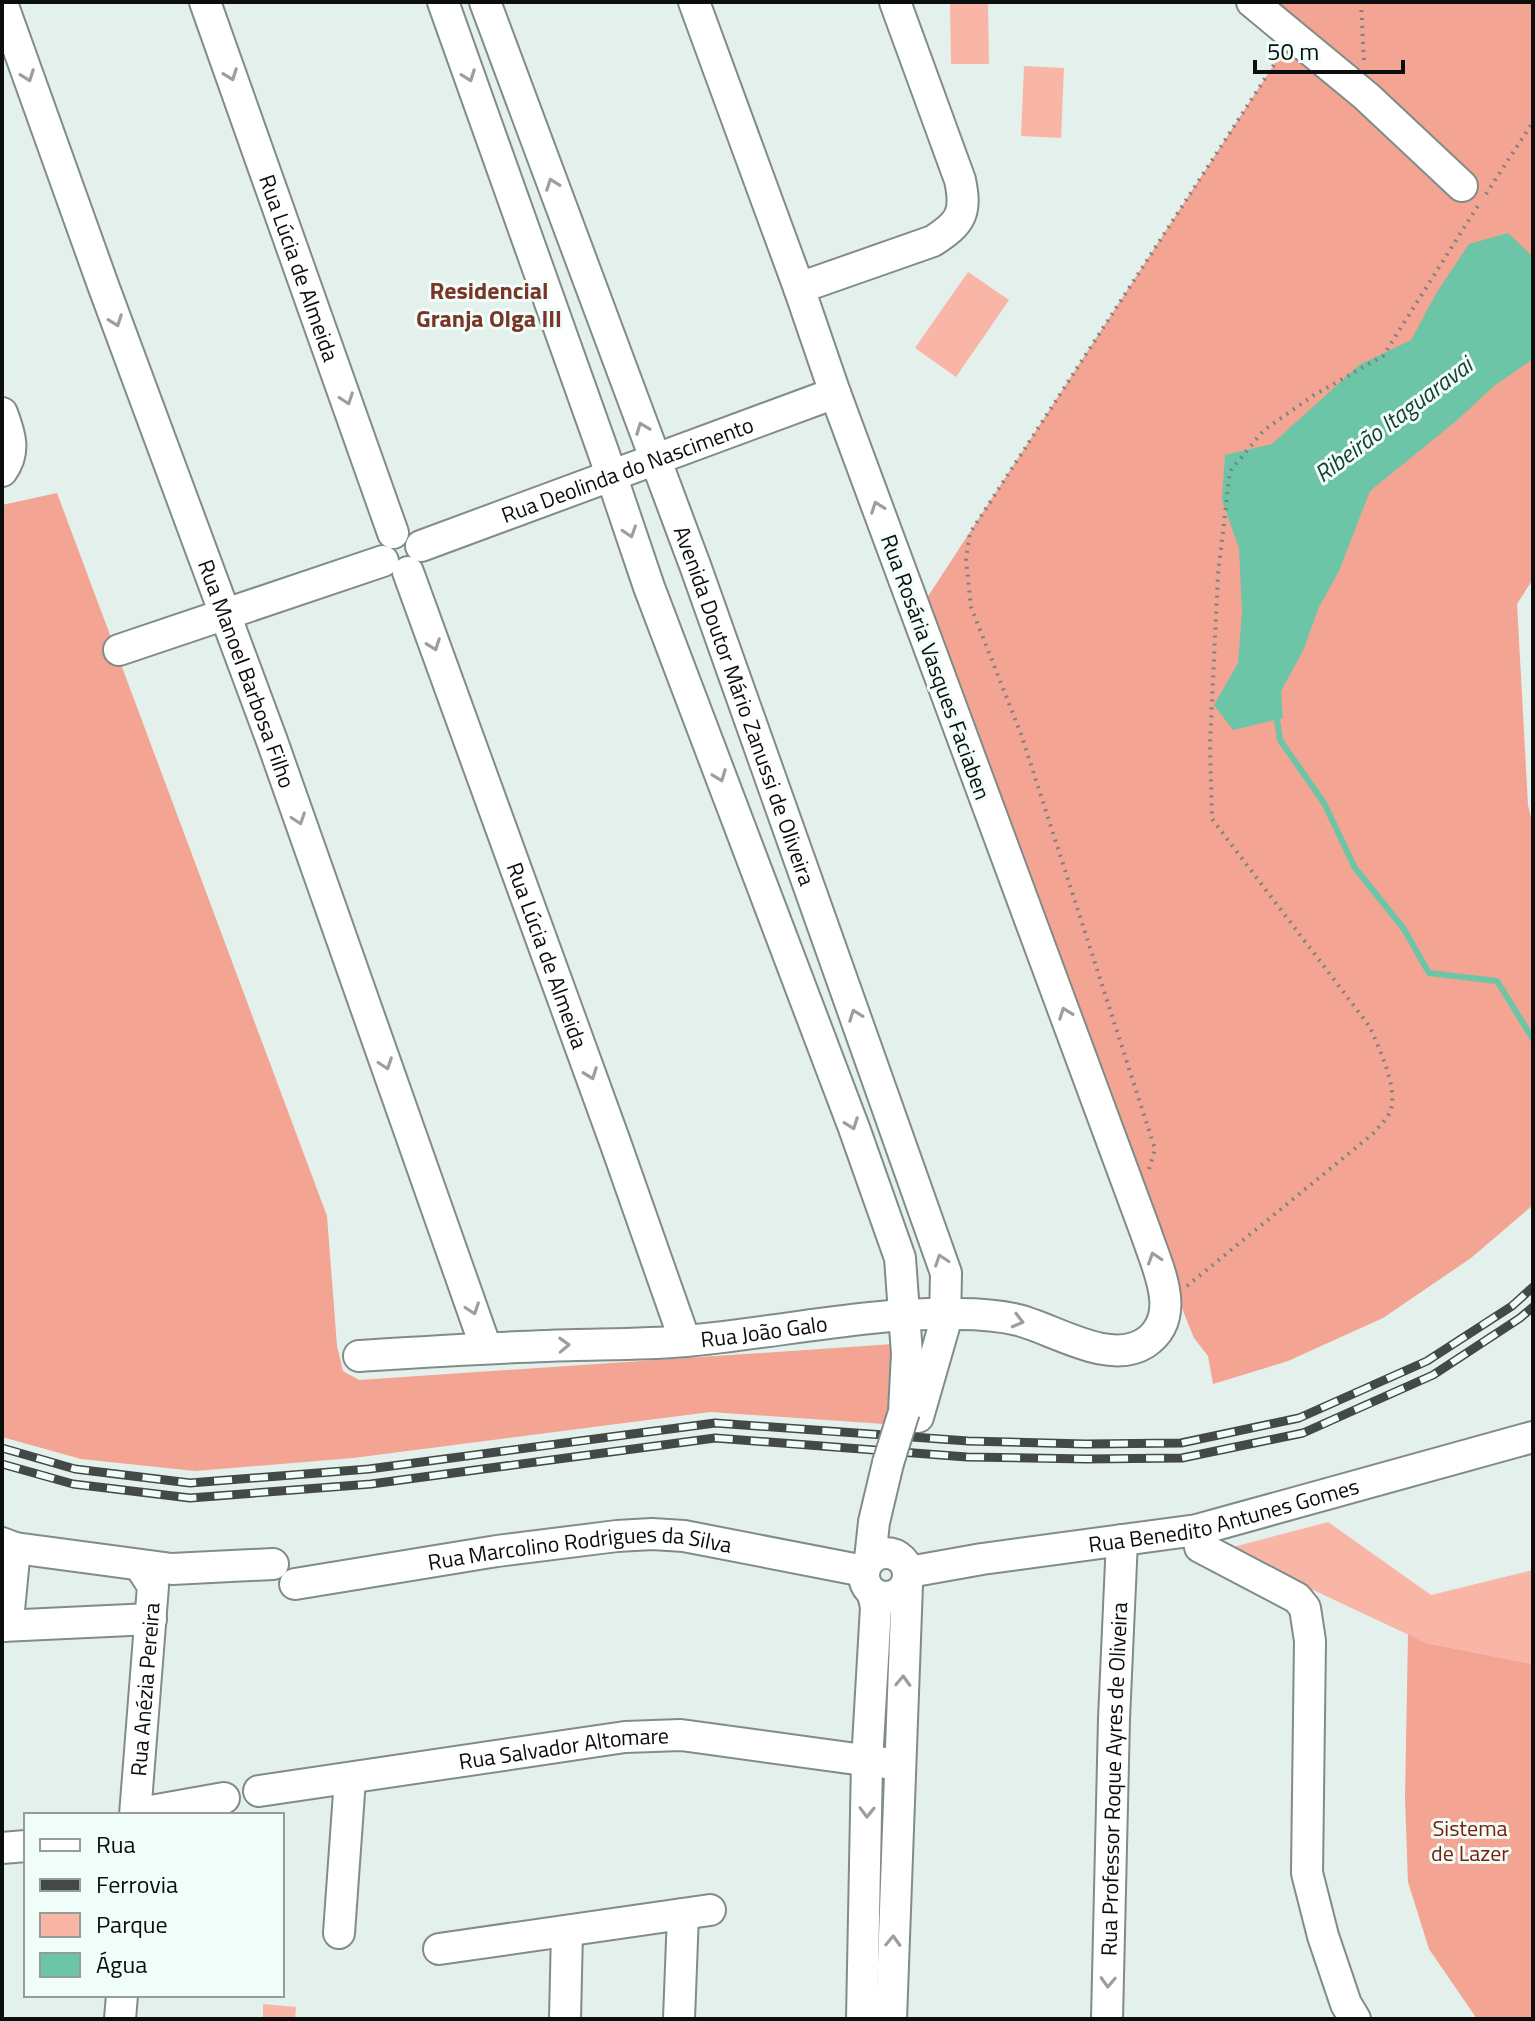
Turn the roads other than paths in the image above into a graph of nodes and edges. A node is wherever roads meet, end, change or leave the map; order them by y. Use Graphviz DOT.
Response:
graph roads {
  1 [pos="205,2"];
  2 [pos="443,2"];
  3 [pos="485,2"];
  4 [pos="694,2"];
  5 [pos="895,2"];
  6 [pos="1252,2"];
  7 [pos="2,3"];
  8 [pos="1462,186"];
  9 [pos="799,288"];
  10 [pos="835,393"];
  11 [pos="2,413"];
  12 [pos="655,461"];
  13 [pos="2,471"];
  14 [pos="612,477"];
  15 [pos="401,553"];
  16 [pos="224,614"];
  17 [pos="119,650"];
  18 [pos="946,1313"];
  19 [pos="905,1316"];
  20 [pos="1157,1331"];
  21 [pos="685,1341"];
  22 [pos="486,1348"];
  23 [pos="359,1356"];
  24 [pos="911,1414"];
  25 [pos="1533,1437"];
  26 [pos="1197,1530"];
  27 [pos="1122,1540"];
  28 [pos="8,1545"];
  29 [pos="273,1564"];
  30 [pos="140,1566"];
  31 [pos="886,1573"];
  32 [pos="295,1584"];
  33 [pos="151,1619"];
  34 [pos="3,1626"];
  35 [pos="867,1762"];
  36 [pos="900,1765"];
  37 [pos="350,1779"];
  38 [pos="259,1791"];
  39 [pos="224,1798"];
  40 [pos="135,1813"];
  41 [pos="149,1813"];
  42 [pos="24,1846"];
  43 [pos="2,1848"];
  44 [pos="567,1931"];
  45 [pos="339,1933"];
  46 [pos="439,1949"];
  47 [pos="122,1997"];
  48 [pos="120,2019"];
  49 [pos="565,2019"];
  50 [pos="679,2019"];
  51 [pos="862,2019"];
  52 [pos="891,2019"];
  53 [pos="1107,2019"];
  54 [pos="1355,2019"];
  1 -- 15 [label="street, Rua Lúcia de Almeida, one-way"];
  2 -- 14 [label="street, Avenida Doutor Mário Zanussi de Oliveira, one-way"];
  12 -- 3 [label="street, Avenida Doutor Mário Zanussi de Oliveira, one-way"];
  4 -- 9 [label="street, Rua Rosária Vasques Faciaben"];
  5 -- 9 [label="street"];
  6 -- 8 [label="street"];
  7 -- 16 [label="street, Rua Manoel Barbosa Filho, one-way"];
  9 -- 10 [label="street, Rua Rosária Vasques Faciaben"];
  10 -- 12 [label="street, Rua Deolinda do Nascimento"];
  20 -- 10 [label="street, Rua Rosária Vasques Faciaben, one-way"];
  11 -- 13 [label="street"];
  12 -- 14 [label="street, Rua Deolinda do Nascimento"];
  18 -- 12 [label="street, Avenida Doutor Mário Zanussi de Oliveira, one-way"];
  14 -- 15 [label="street, Rua Deolinda do Nascimento"];
  14 -- 19 [label="street, Avenida Doutor Mário Zanussi de Oliveira, one-way"];
  15 -- 16 [label="street, Rua Deolinda do Nascimento"];
  15 -- 21 [label="street, Rua Lúcia de Almeida, one-way"];
  16 -- 17 [label="street, Rua Deolinda do Nascimento"];
  16 -- 22 [label="street, Rua Manoel Barbosa Filho, one-way"];
  18 -- 19 [label="street, Rua João Galo"];
  18 -- 20 [label="street, Rua João Galo, one-way"];
  18 -- 24 [label="street, Avenida Doutor Mário Zanussi de Oliveira"];
  19 -- 21 [label="street, Rua João Galo"];
  19 -- 24 [label="street, Avenida Doutor Mário Zanussi de Oliveira"];
  22 -- 21 [label="street, Rua João Galo, one-way"];
  22 -- 23 [label="street, Rua João Galo"];
  24 -- 31 [label="street, bridge"];
  25 -- 26 [label="street, Rua Benedito Antunes Gomes"];
  26 -- 27 [label="street, Rua Benedito Antunes Gomes"];
  26 -- 54 [label="street"];
  27 -- 31 [label="street, Rua Benedito Antunes Gomes"];
  27 -- 53 [label="street, Rua Professor Roque Ayres de Oliveira, one-way"];
  28 -- 30 [label="street"];
  28 -- 34 [label="street"];
  29 -- 30 [label="street"];
  30 -- 33 [label="street, Rua Anézia Pereira"];
  31 -- 32 [label="street, Rua Marcolino Rodrigues da Silva"];
  31 -- 35 [label="street"];
  36 -- 31 [label="street, one-way"];
  33 -- 34 [label="street"];
  33 -- 40 [label="street, Rua Anézia Pereira"];
  35 -- 36 [label="street, Rua Salvador Altomare"];
  35 -- 37 [label="street, Rua Salvador Altomare"];
  35 -- 51 [label="street, one-way"];
  52 -- 36 [label="street, one-way"];
  37 -- 38 [label="street, Rua Salvador Altomare"];
  37 -- 45 [label="street"];
  39 -- 41 [label="street"];
  42 -- 43 [label="street"];
  44 -- 46 [label="street"];
  44 -- 49 [label="street"];
  44 -- 50 [label="street"];
  47 -- 48 [label="street"];
}
